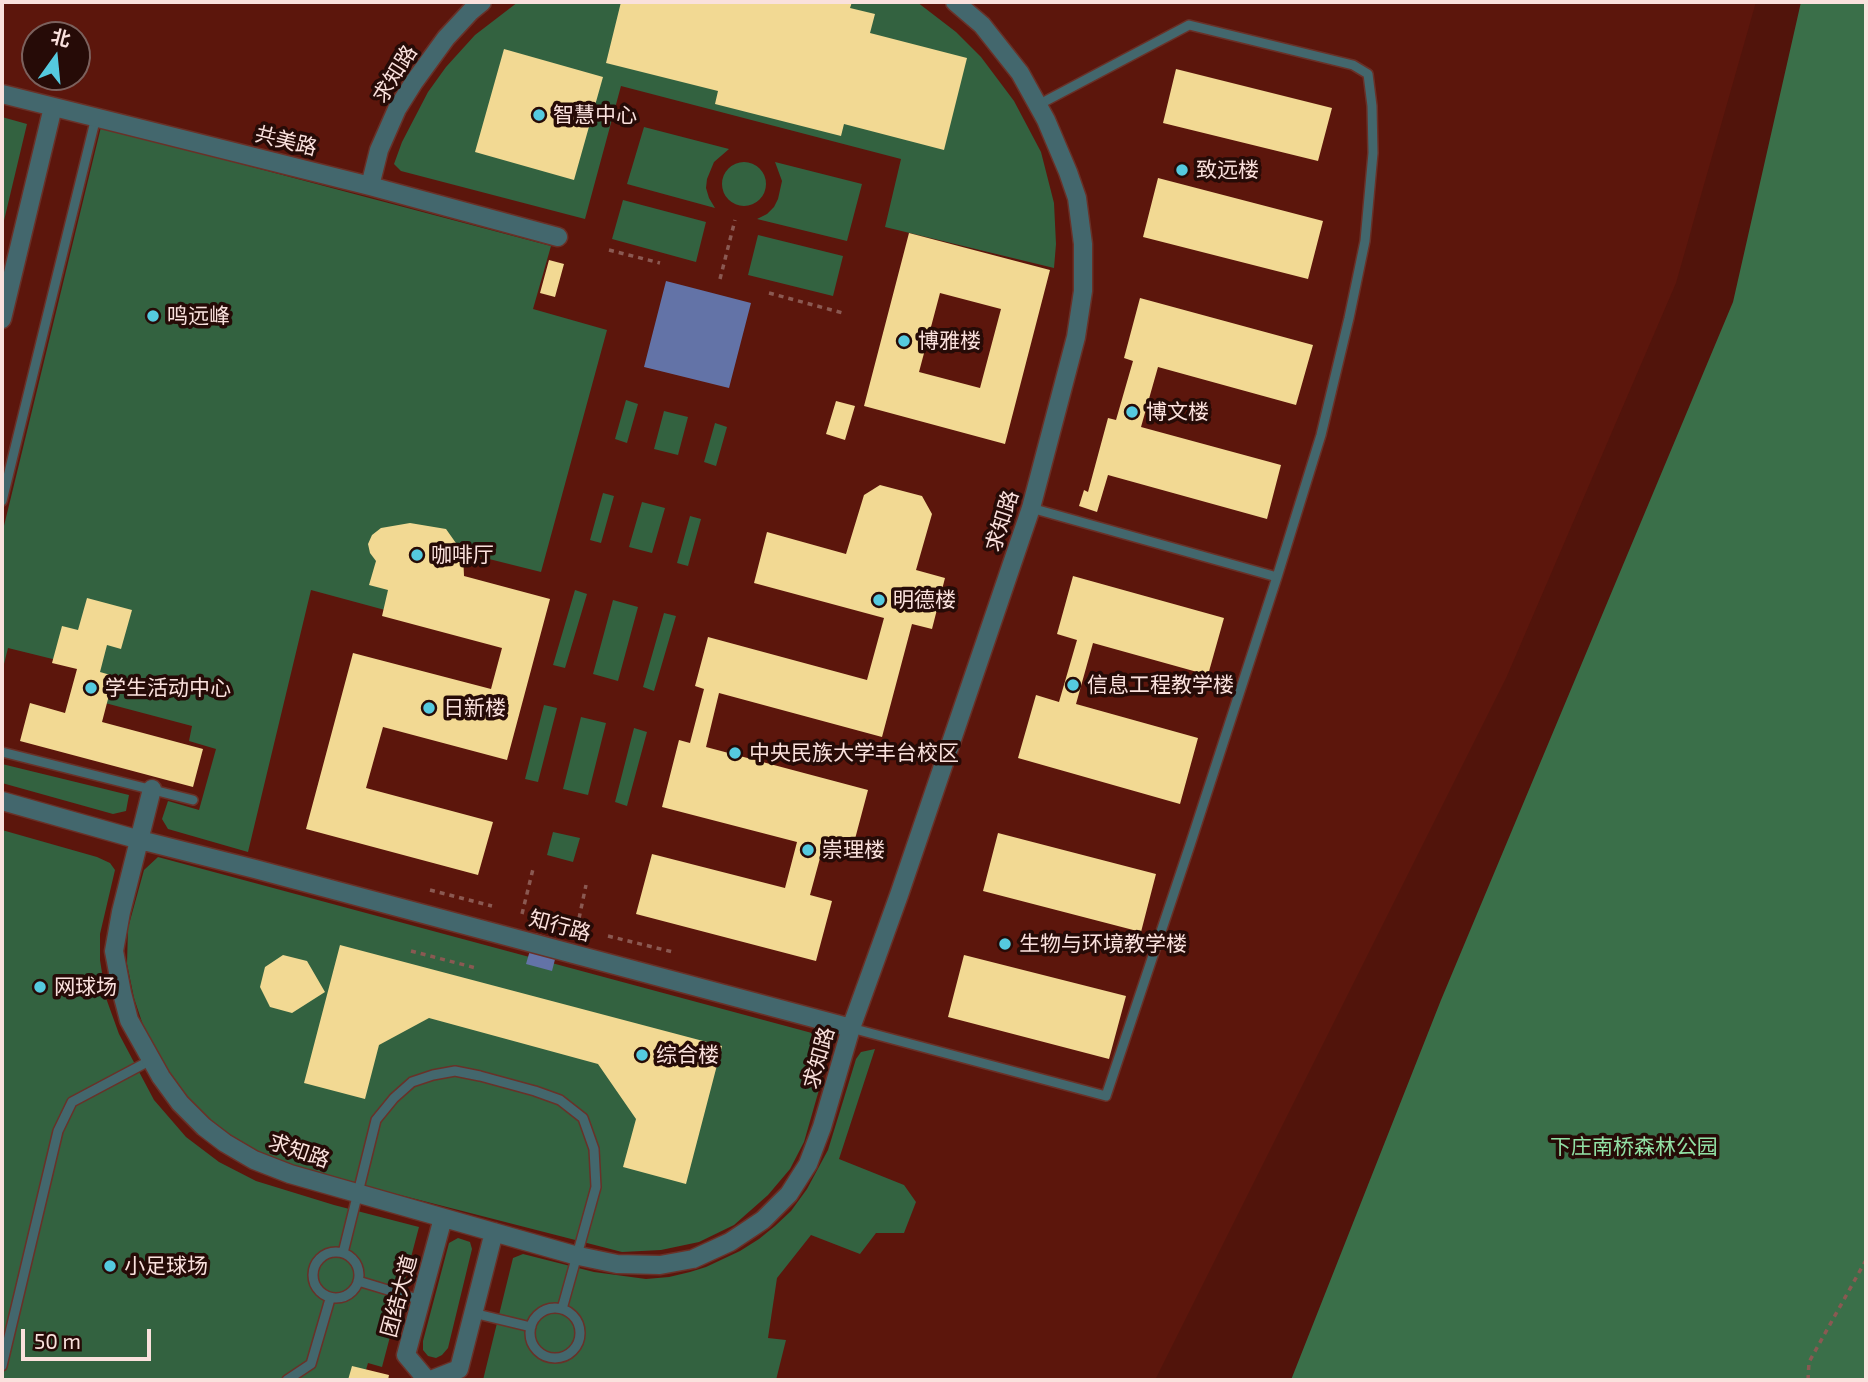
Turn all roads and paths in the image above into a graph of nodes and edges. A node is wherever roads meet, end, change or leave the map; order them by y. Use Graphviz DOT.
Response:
graph roads {
  1 [pos="482,2"];
  2 [pos="955,2"];
  3 [pos="2,94"];
  4 [pos="1038,105"];
  5 [pos="53,107"];
  6 [pos="96,117"];
  7 [pos="370,186"];
  8 [pos="735,220"];
  9 [pos="558,237"];
  10 [pos="609,250"];
  11 [pos="660,263"];
  12 [pos="720,279"];
  13 [pos="769,293"];
  14 [pos="843,313"];
  15 [pos="2,319"];
  16 [pos="2,501"];
  17 [pos="1031,508"];
  18 [pos="1277,577"];
  19 [pos="2,752"];
  20 [pos="152,789"];
  21 [pos="194,800"];
  22 [pos="2,801"];
  23 [pos="140,840"];
  24 [pos="533,869"];
  25 [pos="586,884"];
  26 [pos="430,890"];
  27 [pos="492,906"];
  28 [pos="522,914"];
  29 [pos="576,929"];
  30 [pos="608,936"];
  31 [pos="411,951"];
  32 [pos="673,953"];
  33 [pos="476,968"];
  34 [pos="851,1028"];
  35 [pos="151,1060"];
  36 [pos="358,1194"];
  37 [pos="443,1218"];
  38 [pos="494,1232"];
  39 [pos="343,1253"];
  40 [pos="577,1256"];
  41 [pos="1866,1259"];
  42 [pos="358,1281"];
  43 [pos="330,1298"];
  44 [pos="421,1300"];
  45 [pos="562,1309"];
  46 [pos="473,1313"];
  47 [pos="531,1327"];
  48 [pos="2,1366"];
  49 [pos="287,1380"];
  50 [pos="429,1380"];
  51 [pos="1808,1380"];
  1 -- 7 [label="street, 求知路"];
  2 -- 4 [label="street, 求知路"];
  3 -- 5 [label="street, 共美路"];
  4 -- 17 [label="street, 求知路"];
  4 -- 18 [label="lane"];
  5 -- 6 [label="street, 共美路"];
  5 -- 15 [label="street"];
  6 -- 7 [label="street, 共美路"];
  6 -- 16 [label="lane"];
  7 -- 9 [label="street, 共美路"];
  8 -- 12 [label="path"];
  10 -- 11 [label="path"];
  13 -- 14 [label="path"];
  17 -- 18 [label="lane"];
  17 -- 34 [label="street, 求知路"];
  18 -- 34 [label="lane, 知行路"];
  19 -- 20 [label="lane"];
  20 -- 21 [label="lane"];
  20 -- 23 [label="street, 求知路"];
  22 -- 23 [label="street, 知行路"];
  23 -- 34 [label="street, 知行路"];
  23 -- 35 [label="street, 求知路"];
  24 -- 28 [label="path"];
  25 -- 29 [label="path"];
  26 -- 27 [label="path"];
  30 -- 32 [label="path"];
  31 -- 33 [label="path"];
  34 -- 40 [label="street, 求知路"];
  35 -- 36 [label="street, 求知路"];
  35 -- 48 [label="lane"];
  36 -- 37 [label="street, 求知路"];
  36 -- 39 [label="lane"];
  36 -- 40 [label="lane"];
  37 -- 38 [label="street, 求知路"];
  37 -- 44 [label="street, 团结大道"];
  38 -- 40 [label="street, 求知路"];
  38 -- 46 [label="street, 团结大道"];
  39 -- 42 [label="lane"];
  39 -- 43 [label="lane"];
  40 -- 45 [label="lane"];
  41 -- 51 [label="path"];
  42 -- 43 [label="lane"];
  42 -- 44 [label="lane"];
  43 -- 49 [label="lane"];
  44 -- 50 [label="street, 团结大道"];
  45 -- 47 [label="lane"];
  45 -- 47 [label="lane"];
  46 -- 47 [label="lane"];
  46 -- 50 [label="street, 团结大道"];
}
